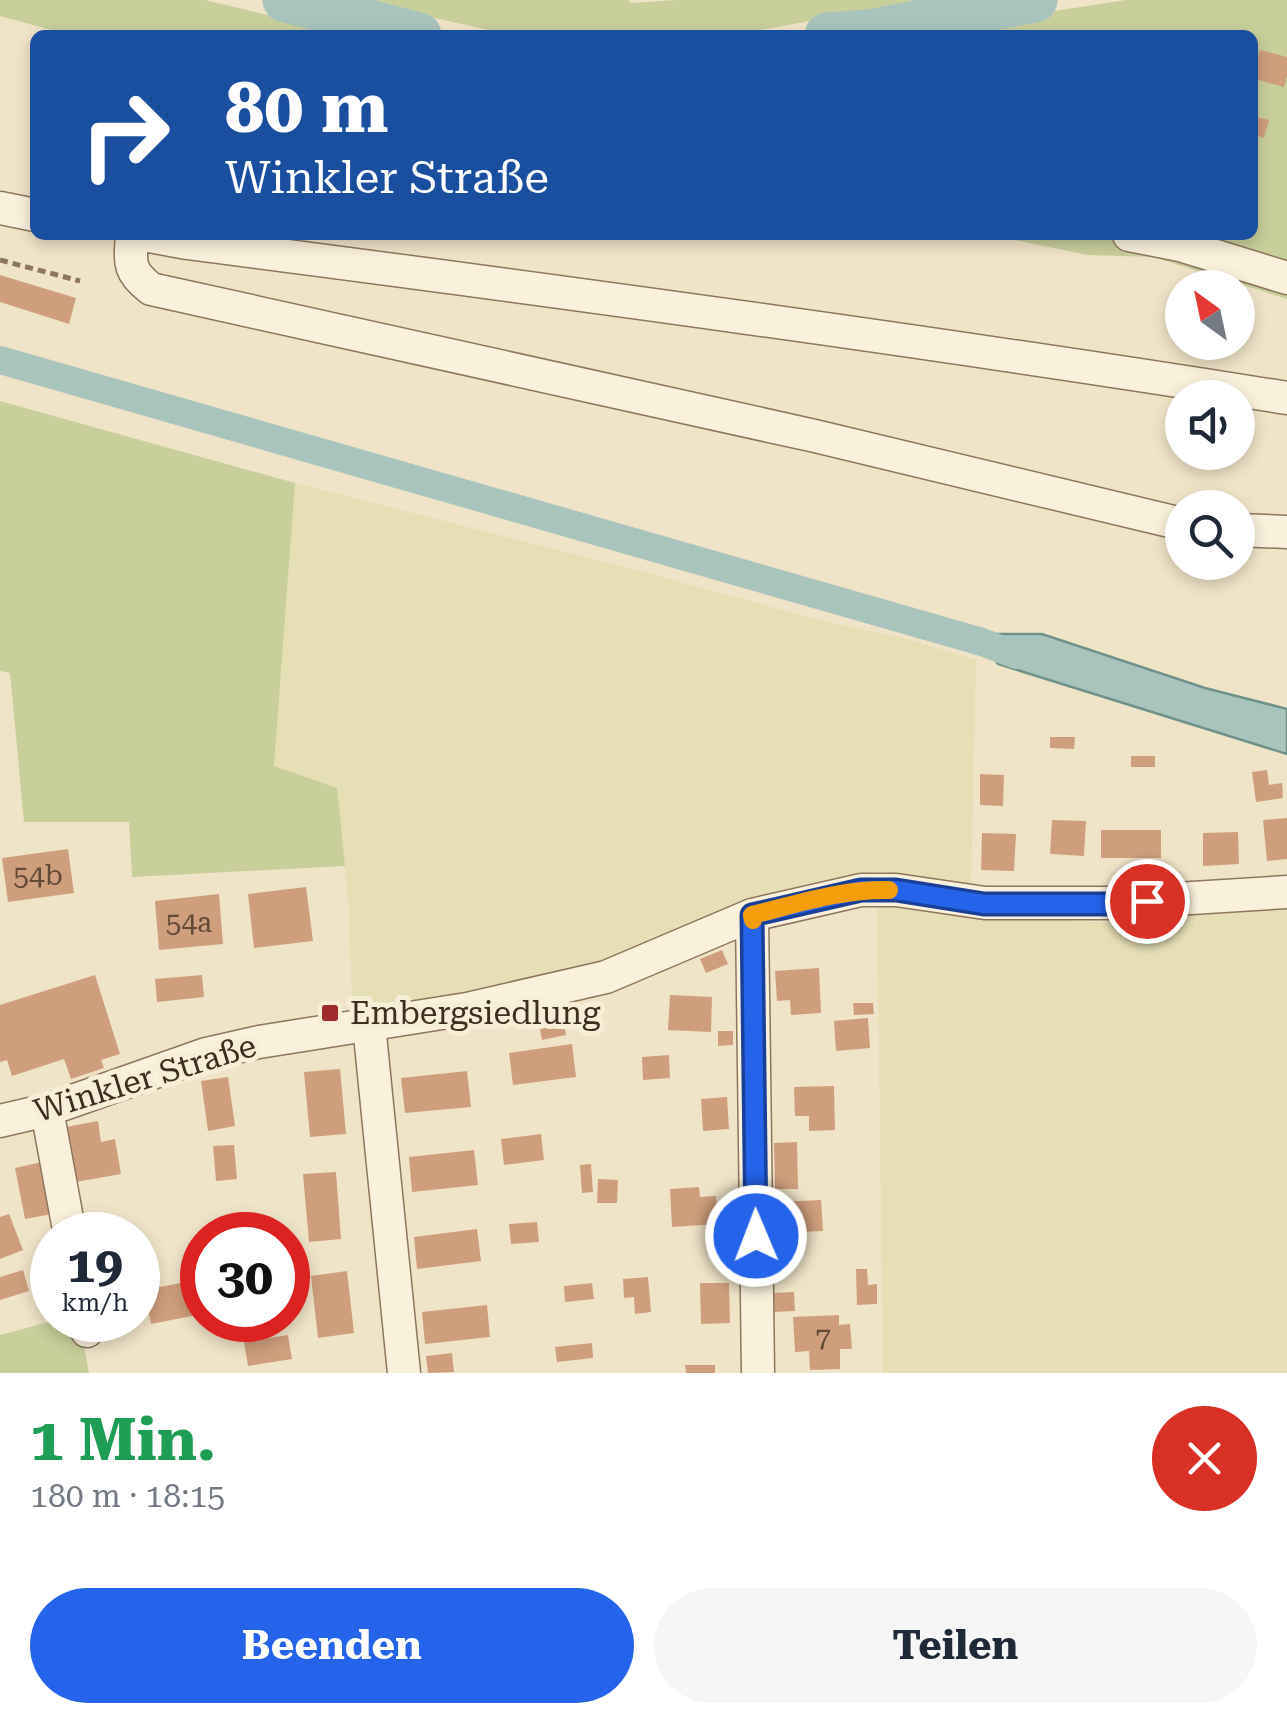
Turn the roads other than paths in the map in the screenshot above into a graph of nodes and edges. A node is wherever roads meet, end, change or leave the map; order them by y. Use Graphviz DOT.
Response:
graph roads {
  1 [pos="0,208"];
  2 [pos="30,214"];
  3 [pos="132,240"];
  4 [pos="171,240"];
  5 [pos="1154,240"];
  6 [pos="1287,278"];
  7 [pos="1287,398"];
  8 [pos="1165,520"];
  9 [pos="1255,531"];
  10 [pos="1287,532"];
  11 [pos="1287,892"];
  12 [pos="752,915"];
  13 [pos="369,1025"];
  14 [pos="47,1110"];
  15 [pos="0,1121"];
  16 [pos="66,1212"];
  17 [pos="404,1373"];
  18 [pos="758,1373"];
  1 -- 2 [label="street"];
  3 -- 8 [label="street"];
  4 -- 7 [label="street"];
  5 -- 6 [label="street"];
  9 -- 10 [label="street"];
  11 -- 12 [label="street, Winkler Straße"];
  12 -- 13 [label="street, Winkler Straße"];
  12 -- 18 [label="street"];
  13 -- 14 [label="street, Winkler Straße"];
  13 -- 17 [label="street"];
  14 -- 15 [label="street, Winkler Straße"];
  14 -- 16 [label="street"];
}
